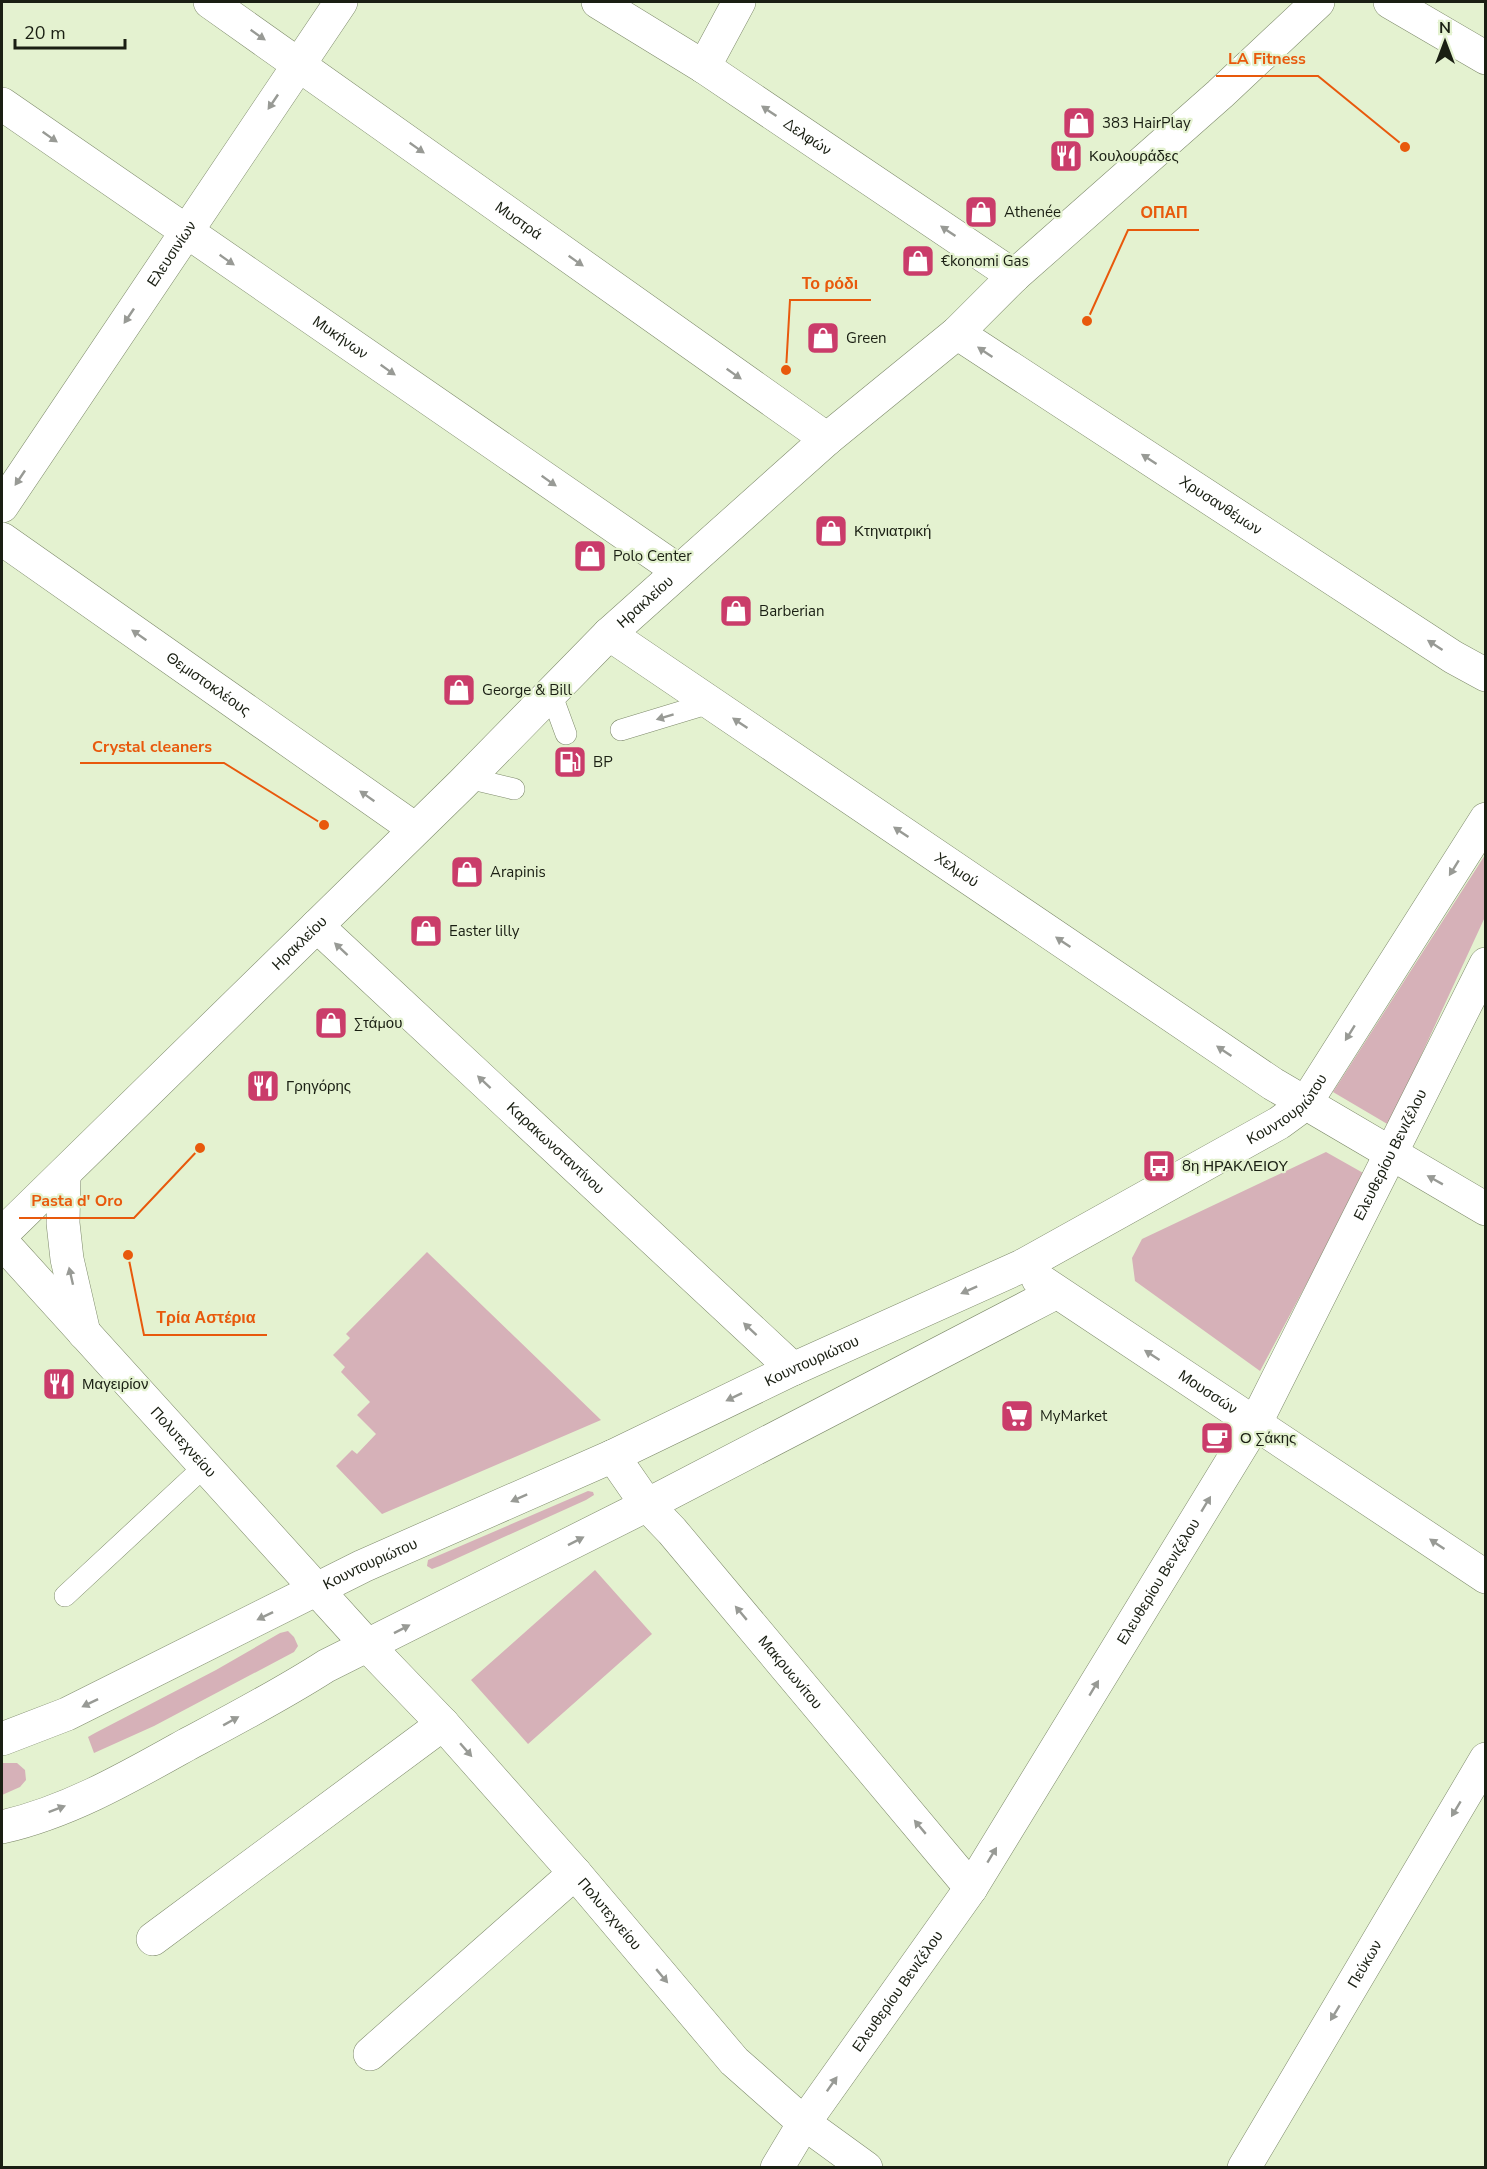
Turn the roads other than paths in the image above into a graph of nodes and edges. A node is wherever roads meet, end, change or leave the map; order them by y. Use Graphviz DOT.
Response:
graph roads {
  1 [pos="210,2"];
  2 [pos="341,2"];
  3 [pos="598,2"];
  4 [pos="739,2"];
  5 [pos="1318,2"];
  6 [pos="1389,2"];
  7 [pos="1485,58"];
  8 [pos="298,64"];
  9 [pos="704,68"];
  10 [pos="2,104"];
  11 [pos="186,231"];
  12 [pos="1014,276"];
  13 [pos="957,333"];
  14 [pos="827,439"];
  15 [pos="2,506"];
  16 [pos="2,539"];
  17 [pos="679,571"];
  18 [pos="609,634"];
  19 [pos="1485,675"];
  20 [pos="551,693"];
  21 [pos="710,703"];
  22 [pos="621,730"];
  23 [pos="566,734"];
  24 [pos="468,778"];
  25 [pos="514,789"];
  26 [pos="1485,819"];
  27 [pos="415,830"];
  28 [pos="317,926"];
  29 [pos="1485,964"];
  30 [pos="1305,1104"];
  31 [pos="1390,1156"];
  32 [pos="64,1174"];
  33 [pos="1485,1209"];
  34 [pos="2,1234"];
  35 [pos="2,1242"];
  36 [pos="1022,1266"];
  37 [pos="1055,1293"];
  38 [pos="84,1333"];
  39 [pos="793,1369"];
  40 [pos="1256,1422"];
  41 [pos="613,1456"];
  42 [pos="205,1466"];
  43 [pos="647,1505"];
  44 [pos="1485,1577"];
  45 [pos="317,1589"];
  46 [pos="65,1596"];
  47 [pos="368,1646"];
  48 [pos="443,1724"];
  49 [pos="2,1738"];
  50 [pos="1485,1759"];
  51 [pos="2,1827"];
  52 [pos="574,1873"];
  53 [pos="971,1888"];
  54 [pos="153,1939"];
  55 [pos="370,2054"];
  56 [pos="804,2123"];
  57 [pos="777,2168"];
  58 [pos="866,2168"];
  59 [pos="1244,2168"];
  1 -- 8 [label="street, Μυστρά, one-way"];
  2 -- 8 [label="street, Ελευσινίων"];
  3 -- 9 [label="street, Δελφών"];
  4 -- 9 [label="street"];
  5 -- 12 [label="street, Ηρακλείου"];
  6 -- 7 [label="street"];
  8 -- 11 [label="street, Ελευσινίων, one-way"];
  8 -- 14 [label="street, Μυστρά, one-way"];
  12 -- 9 [label="street, Δελφών, one-way"];
  10 -- 11 [label="street, Μυκήνων, one-way"];
  11 -- 15 [label="street, Ελευσινίων, one-way"];
  11 -- 17 [label="street, Μυκήνων, one-way"];
  12 -- 13 [label="street, Ηρακλείου"];
  13 -- 14 [label="street, Ηρακλείου"];
  19 -- 13 [label="street, Χρυσανθέμων, one-way"];
  14 -- 17 [label="street, Ηρακλείου"];
  27 -- 16 [label="street, Θεμιστοκλέους, one-way"];
  17 -- 18 [label="street, Ηρακλείου"];
  18 -- 20 [label="street, Ηρακλείου"];
  18 -- 21 [label="street, Χελμού"];
  20 -- 23 [label="lane"];
  20 -- 24 [label="street, Ηρακλείου"];
  21 -- 22 [label="lane, one-way"];
  30 -- 21 [label="street, Χελμού, one-way"];
  24 -- 25 [label="lane"];
  24 -- 27 [label="street, Ηρακλείου"];
  26 -- 30 [label="street, Κουντουριώτου, one-way"];
  27 -- 28 [label="street, Ηρακλείου"];
  28 -- 32 [label="street, Ηρακλείου"];
  39 -- 28 [label="street, Καρακωνσταντίνου, one-way"];
  29 -- 31 [label="street, Ελευθερίου Βενιζέλου"];
  30 -- 31 [label="street, Χελμού"];
  30 -- 36 [label="street, Κουντουριώτου"];
  33 -- 31 [label="street, Χελμού, one-way"];
  31 -- 40 [label="street, Ελευθερίου Βενιζέλου"];
  32 -- 34 [label="street, Ηρακλείου"];
  38 -- 32 [label="street, one-way"];
  35 -- 38 [label="street, Πολυτεχνείου"];
  36 -- 37 [label="street, Μουσσών"];
  36 -- 39 [label="street, Κουντουριώτου, one-way"];
  40 -- 37 [label="street, Μουσσών, one-way"];
  37 -- 43 [label="street"];
  38 -- 42 [label="street, Πολυτεχνείου"];
  39 -- 41 [label="street, Κουντουριώτου, one-way"];
  44 -- 40 [label="street, Μουσσών, one-way"];
  53 -- 40 [label="street, Ελευθερίου Βενιζέλου, one-way"];
  41 -- 43 [label="street, Μακρυωνίτου"];
  41 -- 45 [label="street, Κουντουριώτου, one-way"];
  42 -- 45 [label="street, Πολυτεχνείου"];
  42 -- 46 [label="lane"];
  47 -- 43 [label="street, one-way"];
  53 -- 43 [label="street, Μακρυωνίτου, one-way"];
  45 -- 47 [label="street, Πολυτεχνείου"];
  45 -- 49 [label="street, Κουντουριώτου, one-way"];
  47 -- 48 [label="street, Πολυτεχνείου"];
  51 -- 47 [label="street, one-way"];
  48 -- 52 [label="street, Πολυτεχνείου, one-way"];
  48 -- 54 [label="street"];
  50 -- 59 [label="street, Πεύκων, one-way"];
  52 -- 55 [label="street"];
  52 -- 56 [label="street, Πολυτεχνείου, one-way"];
  56 -- 53 [label="street, Ελευθερίου Βενιζέλου, one-way"];
  56 -- 57 [label="street, Ελευθερίου Βενιζέλου"];
  56 -- 58 [label="street, Πολυτεχνείου"];
}
